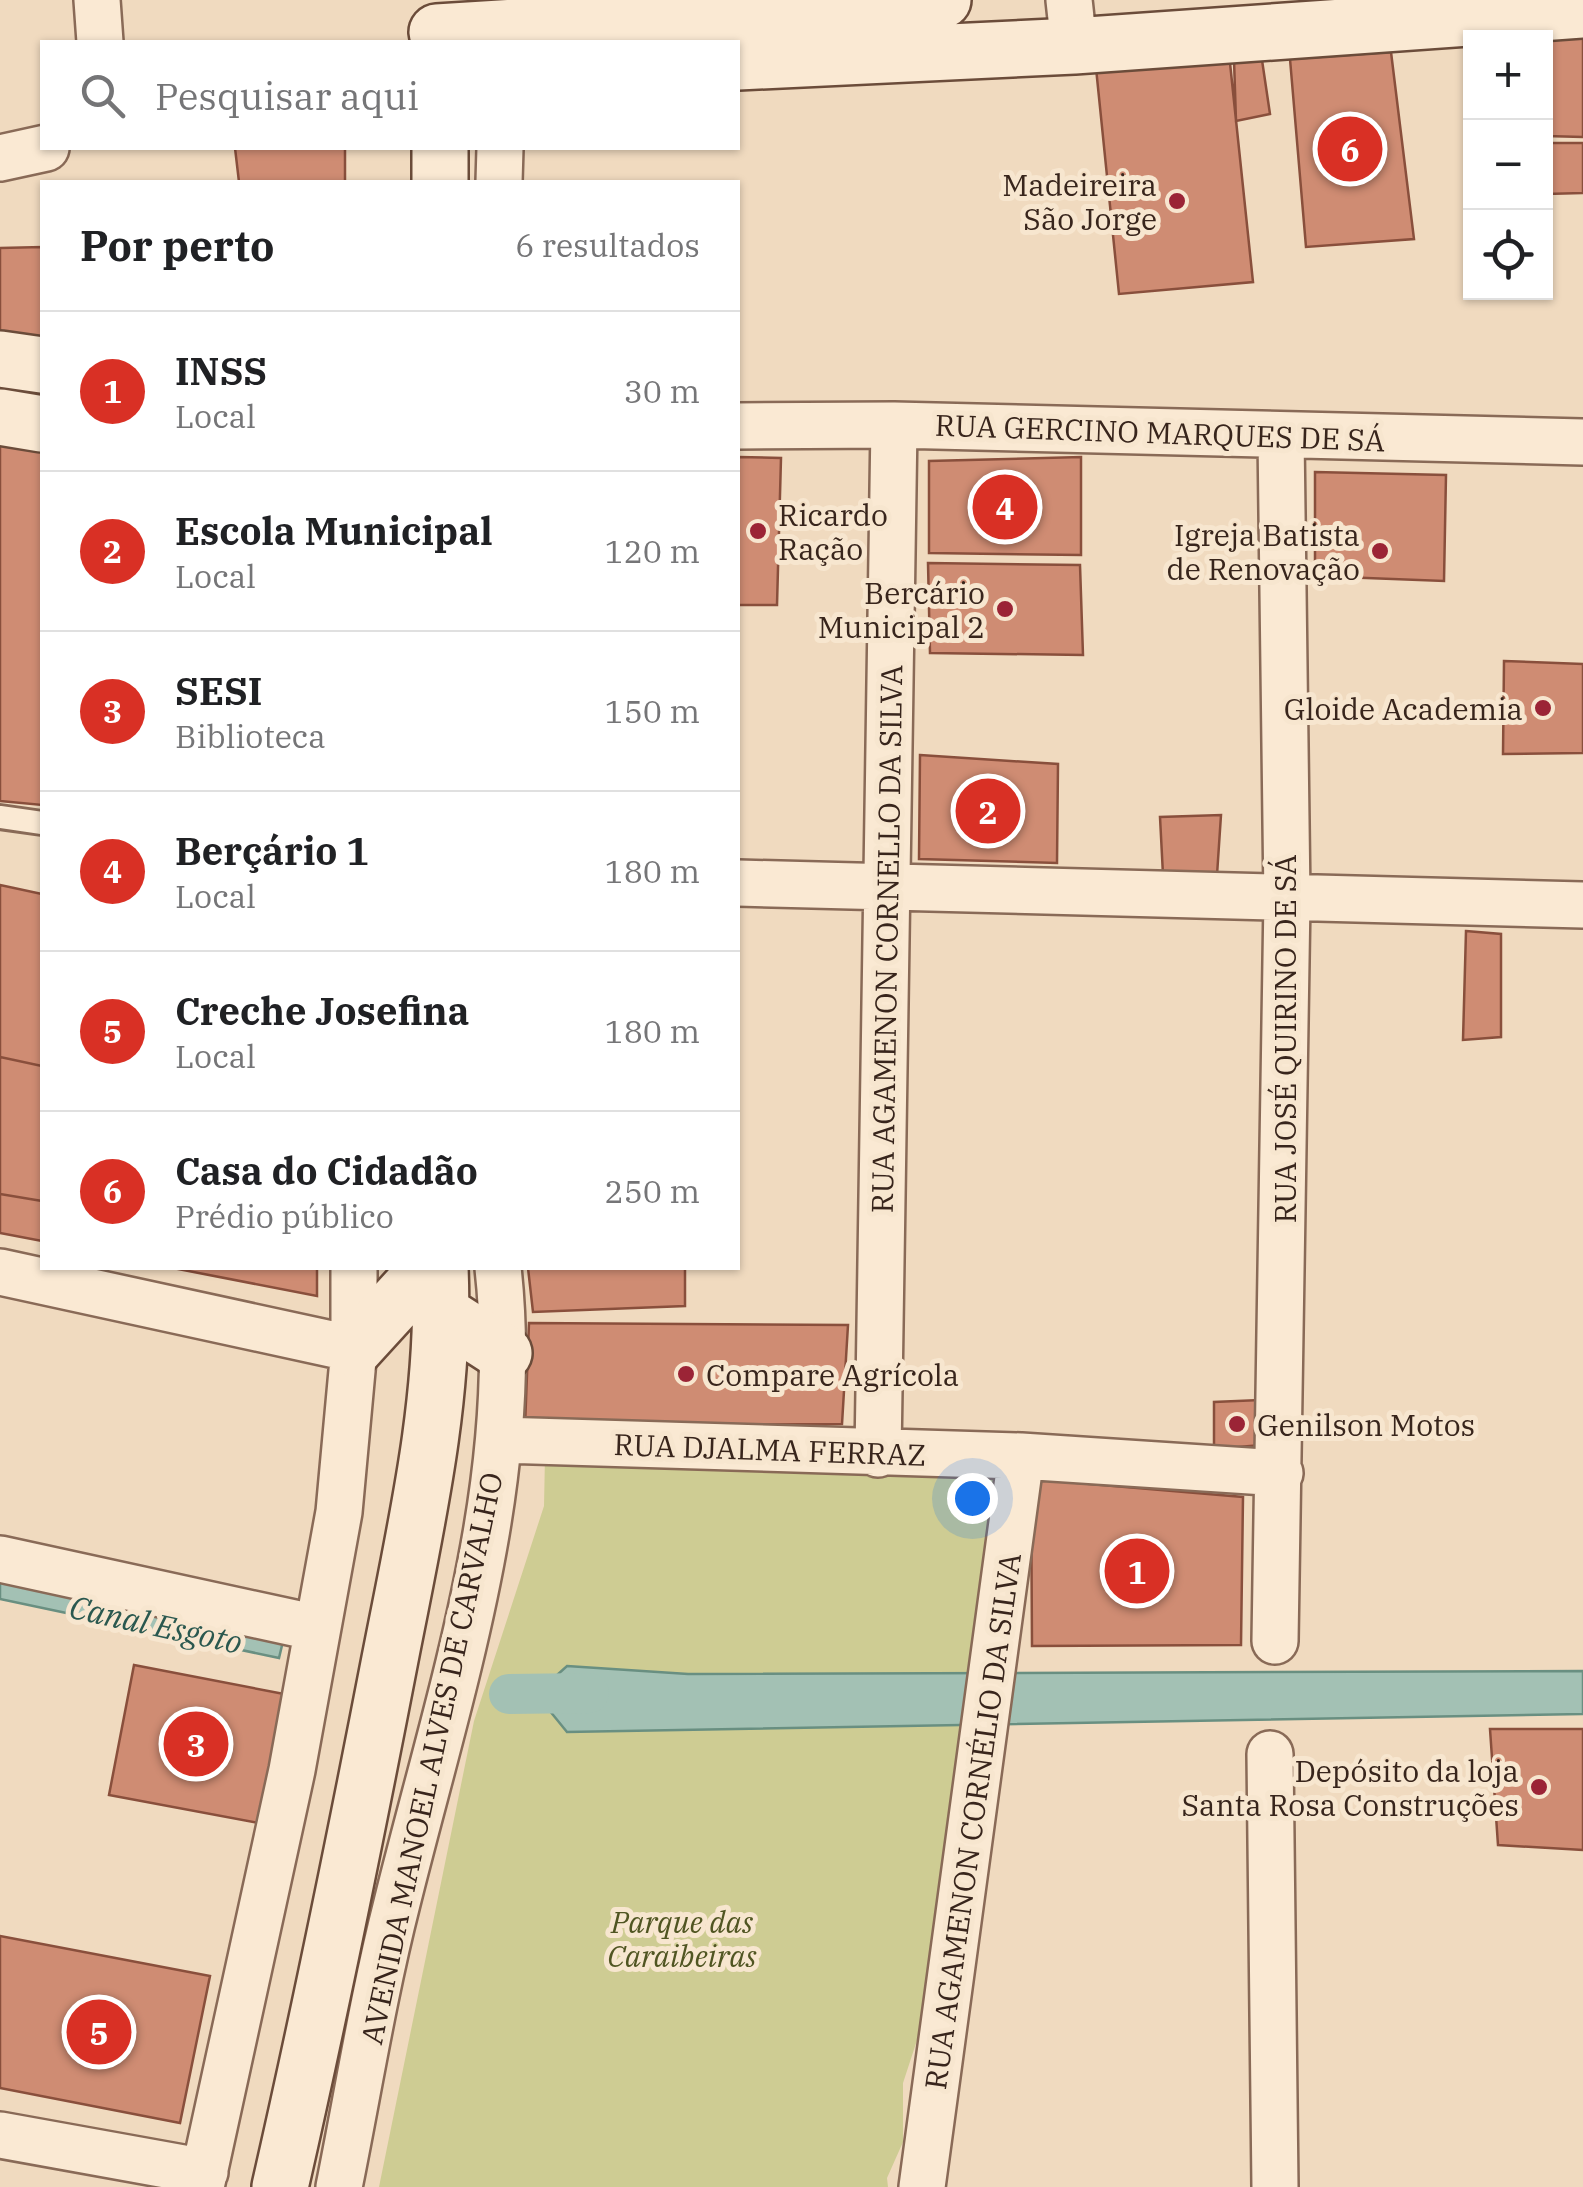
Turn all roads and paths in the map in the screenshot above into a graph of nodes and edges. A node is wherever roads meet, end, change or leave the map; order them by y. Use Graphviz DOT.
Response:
graph roads {
  1 [pos="98,0"];
  2 [pos="942,0"];
  3 [pos="1583,10"];
  4 [pos="1295,14"];
  5 [pos="1072,23"];
  6 [pos="438,25"];
  7 [pos="500,36"];
  8 [pos="100,40"];
  9 [pos="740,62"];
  10 [pos="40,149"];
  11 [pos="440,150"];
  12 [pos="500,150"];
  13 [pos="0,158"];
  14 [pos="440,180"];
  15 [pos="499,180"];
  16 [pos="0,359"];
  17 [pos="40,366"];
  18 [pos="0,417"];
  19 [pos="40,424"];
  20 [pos="894,425"];
  21 [pos="740,426"];
  22 [pos="1281,436"];
  23 [pos="1583,442"];
  24 [pos="0,818"];
  25 [pos="40,823"];
  26 [pos="740,883"];
  27 [pos="884,885"];
  28 [pos="1287,899"];
  29 [pos="1583,905"];
  30 [pos="354,1270"];
  31 [pos="498,1270"];
  32 [pos="0,1272"];
  33 [pos="436,1283"];
  34 [pos="354,1349"];
  35 [pos="504,1352"];
  36 [pos="500,1440"];
  37 [pos="878,1454"];
  38 [pos="1022,1456"];
  39 [pos="1280,1473"];
  40 [pos="0,1559"];
  41 [pos="317,1628"];
  42 [pos="1275,1642"];
  43 [pos="1270,1754"];
  44 [pos="0,2135"];
  45 [pos="203,2180"];
  46 [pos="280,2187"];
  47 [pos="339,2187"];
  48 [pos="922,2187"];
  49 [pos="1275,2187"];
  1 -- 8 [label="street"];
  2 -- 7 [label="street"];
  3 -- 4 [label="street"];
  4 -- 5 [label="street"];
  5 -- 9 [label="street"];
  6 -- 7 [label="street"];
  10 -- 13 [label="street"];
  11 -- 14 [label="street"];
  12 -- 15 [label="street"];
  16 -- 17 [label="street"];
  18 -- 19 [label="street"];
  20 -- 21 [label="street, RUA GERCINO MARQUES DE SÁ"];
  20 -- 22 [label="street, RUA GERCINO MARQUES DE SÁ"];
  20 -- 27 [label="street, RUA AGAMENON CORNELLO DA SILVA"];
  22 -- 23 [label="street, RUA GERCINO MARQUES DE SÁ"];
  22 -- 28 [label="street, RUA JOSÉ QUIRINO DE SÁ"];
  24 -- 25 [label="lane"];
  26 -- 27 [label="street"];
  27 -- 28 [label="street"];
  27 -- 37 [label="street, RUA AGAMENON CORNELLO DA SILVA"];
  28 -- 29 [label="street"];
  28 -- 39 [label="street, RUA JOSÉ QUIRINO DE SÁ"];
  30 -- 34 [label="street"];
  31 -- 35 [label="street, AVENIDA MANOEL ALVES DE CARVALHO"];
  32 -- 34 [label="street"];
  33 -- 34 [label="street"];
  33 -- 35 [label="street"];
  33 -- 46 [label="street, AVENIDA MANOEL ALVES DE CARVALHO"];
  34 -- 41 [label="street"];
  35 -- 36 [label="street, AVENIDA MANOEL ALVES DE CARVALHO"];
  36 -- 37 [label="street, RUA DJALMA FERRAZ"];
  36 -- 47 [label="street, AVENIDA MANOEL ALVES DE CARVALHO"];
  37 -- 38 [label="street, RUA DJALMA FERRAZ"];
  38 -- 39 [label="street, RUA DJALMA FERRAZ"];
  38 -- 48 [label="street, RUA AGAMENON CORNÉLIO DA SILVA"];
  39 -- 42 [label="street, RUA JOSÉ QUIRINO DE SÁ"];
  40 -- 41 [label="street"];
  41 -- 45 [label="street"];
  43 -- 49 [label="street"];
  44 -- 45 [label="street"];
}
